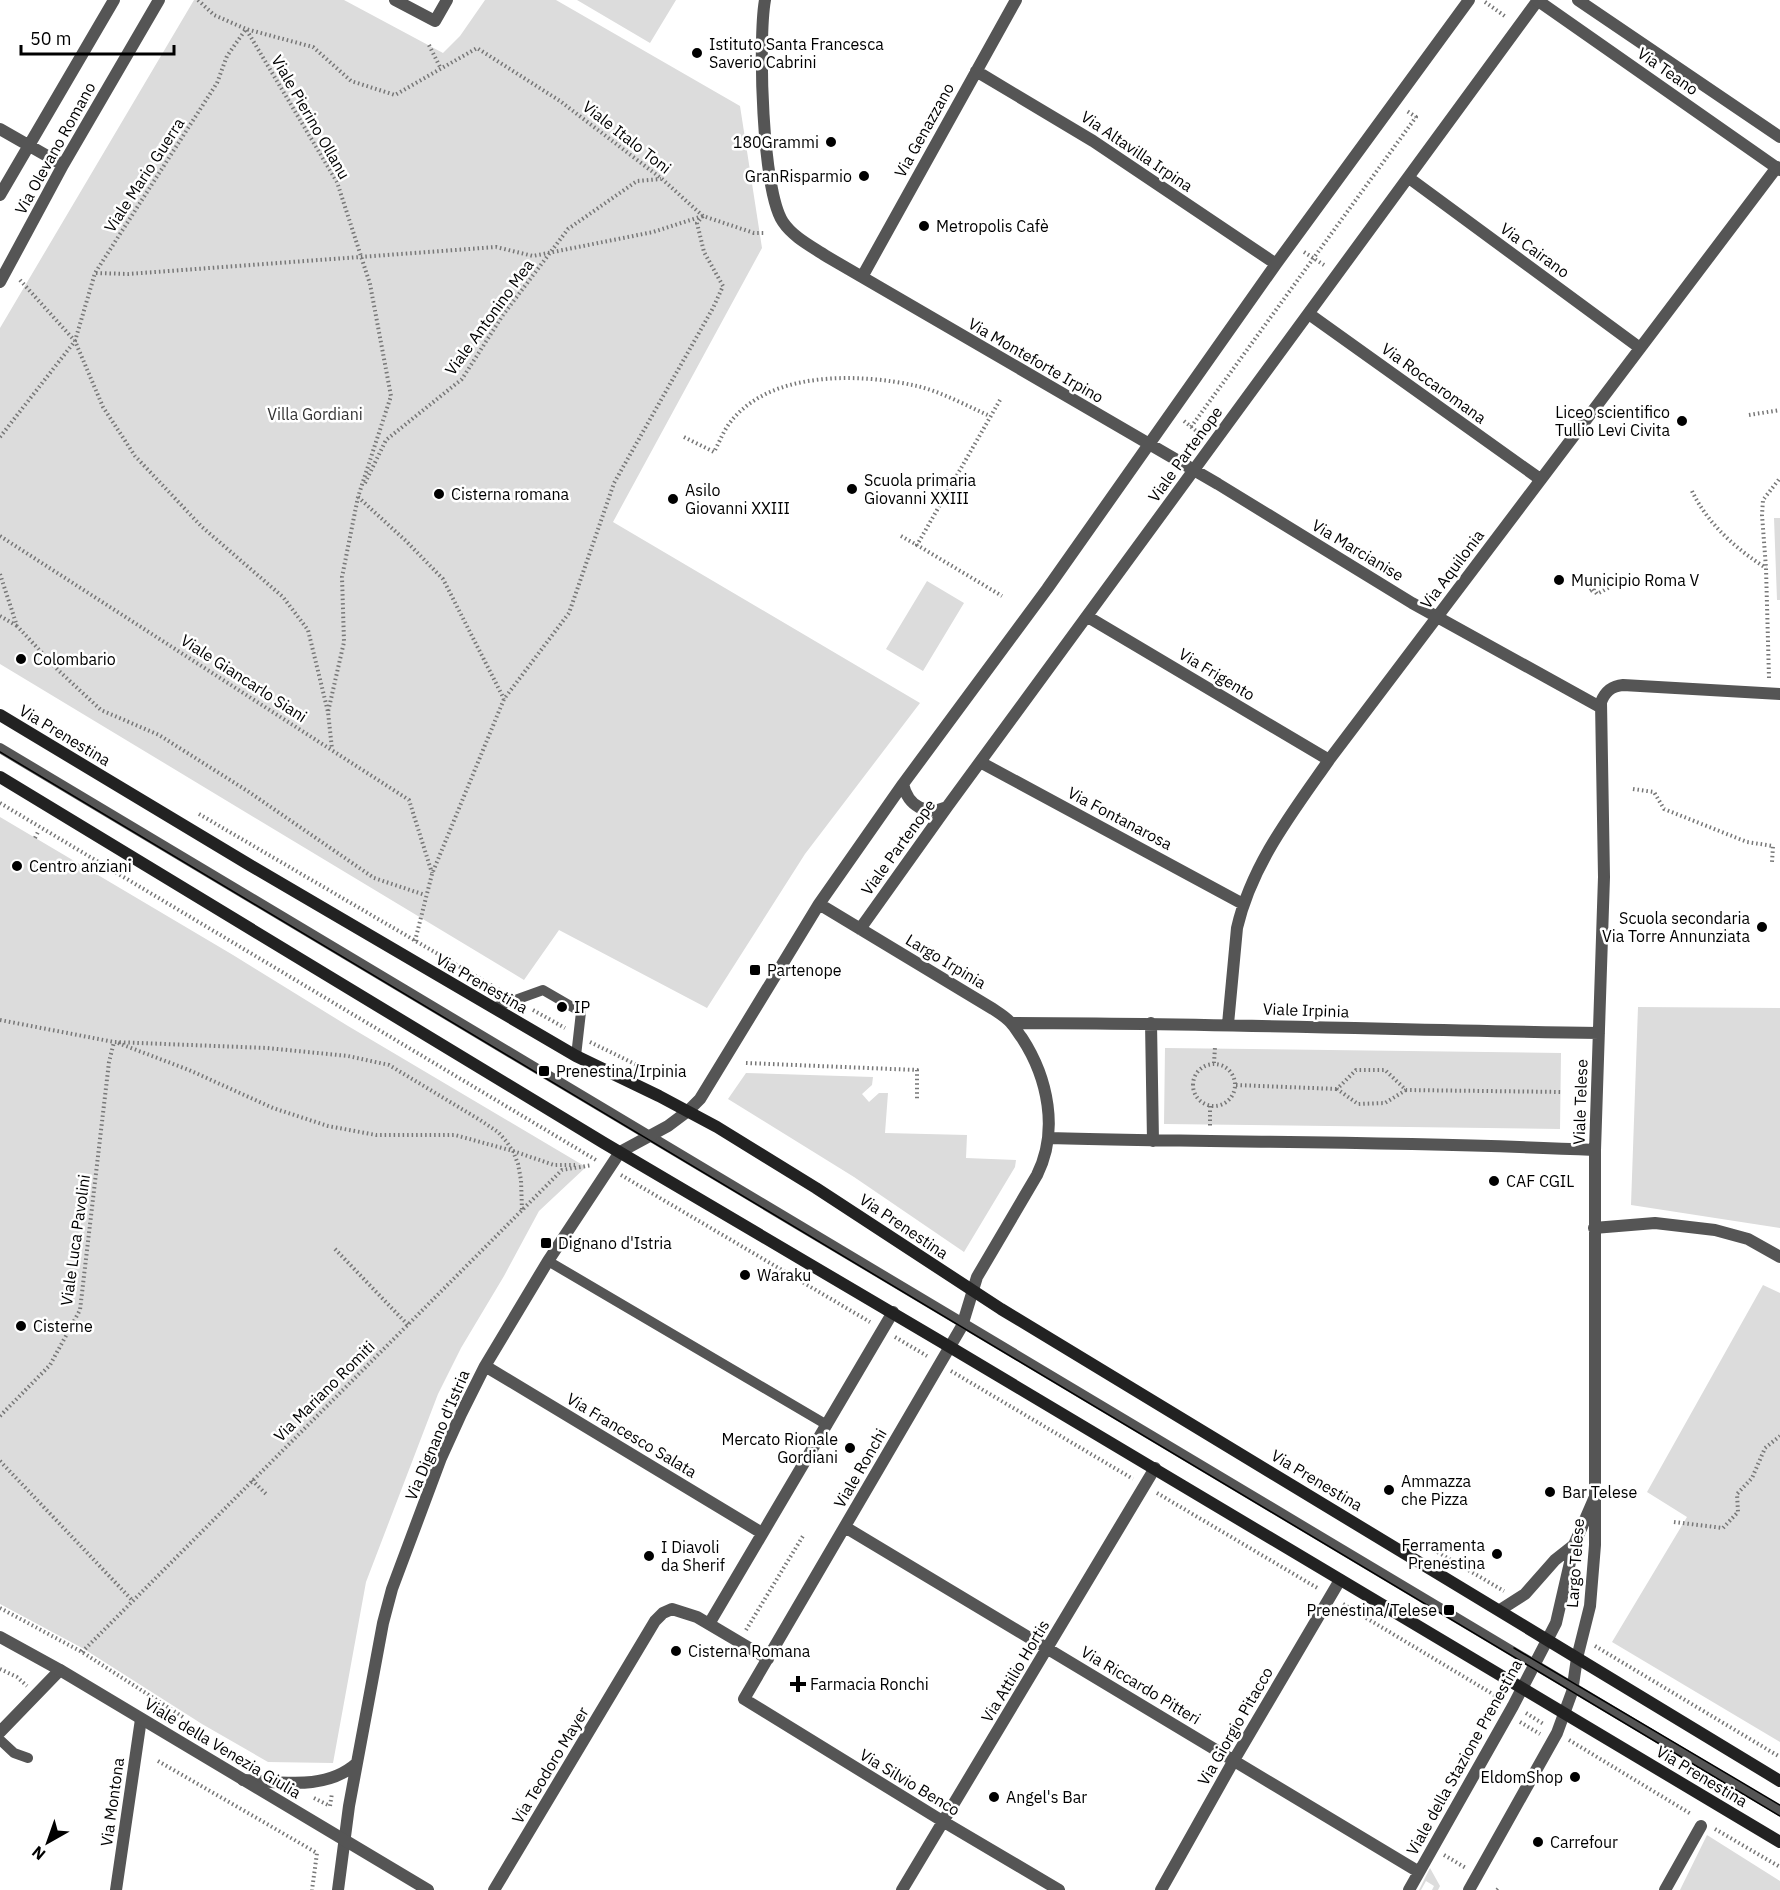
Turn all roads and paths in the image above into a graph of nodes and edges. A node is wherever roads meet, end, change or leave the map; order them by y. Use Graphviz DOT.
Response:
graph roads {
  1 [pos="114,0"];
  2 [pos="159,0"];
  3 [pos="198,0"];
  4 [pos="395,0"];
  5 [pos="447,0"];
  6 [pos="765,0"];
  7 [pos="1016,0"];
  8 [pos="1469,0"];
  9 [pos="1578,0"];
  10 [pos="1541,1"];
  11 [pos="1485,2"];
  12 [pos="1506,17"];
  13 [pos="246,29"];
  14 [pos="429,45"];
  15 [pos="441,69"];
  16 [pos="976,71"];
  17 [pos="1407,111"];
  18 [pos="0,129"];
  19 [pos="1780,136"];
  20 [pos="29,145"];
  21 [pos="63,165"];
  22 [pos="1778,168"];
  23 [pos="1409,178"];
  24 [pos="662,179"];
  25 [pos="0,195"];
  26 [pos="703,216"];
  27 [pos="765,233"];
  28 [pos="1304,252"];
  29 [pos="550,253"];
  30 [pos="361,257"];
  31 [pos="1314,258"];
  32 [pos="1276,264"];
  33 [pos="1324,265"];
  34 [pos="96,273"];
  35 [pos="862,277"];
  36 [pos="20,280"];
  37 [pos="0,282"];
  38 [pos="1309,314"];
  39 [pos="75,341"];
  40 [pos="1640,348"];
  41 [pos="1000,400"];
  42 [pos="1780,410"];
  43 [pos="1749,415"];
  44 [pos="990,416"];
  45 [pos="1181,419"];
  46 [pos="1191,427"];
  47 [pos="1200,434"];
  48 [pos="0,437"];
  49 [pos="684,437"];
  50 [pos="1149,445"];
  51 [pos="1194,471"];
  52 [pos="1780,478"];
  53 [pos="1540,479"];
  54 [pos="1692,491"];
  55 [pos="358,497"];
  56 [pos="0,536"];
  57 [pos="901,536"];
  58 [pos="917,545"];
  59 [pos="1766,568"];
  60 [pos="0,574"];
  61 [pos="1615,576"];
  62 [pos="1618,582"];
  63 [pos="1002,596"];
  64 [pos="0,616"];
  65 [pos="1438,616"];
  66 [pos="1088,617"];
  67 [pos="17,626"];
  68 [pos="1775,694"];
  69 [pos="504,699"];
  70 [pos="1600,707"];
  71 [pos="328,712"];
  72 [pos="0,715"];
  73 [pos="0,748"];
  74 [pos="332,749"];
  75 [pos="1329,760"];
  76 [pos="980,762"];
  77 [pos="0,777"];
  78 [pos="903,784"];
  79 [pos="1634,789"];
  80 [pos="0,803"];
  81 [pos="947,807"];
  82 [pos="191,809"];
  83 [pos="38,832"];
  84 [pos="35,838"];
  85 [pos="1772,862"];
  86 [pos="432,874"];
  87 [pos="425,895"];
  88 [pos="819,904"];
  89 [pos="1243,904"];
  90 [pos="861,929"];
  91 [pos="415,940"];
  92 [pos="515,999"];
  93 [pos="494,1008"];
  94 [pos="0,1020"];
  95 [pos="1011,1023"];
  96 [pos="1151,1023"];
  97 [pos="1228,1024"];
  98 [pos="1599,1033"];
  99 [pos="578,1036"];
  100 [pos="114,1042"];
  101 [pos="1215,1047"];
  102 [pos="576,1056"];
  103 [pos="746,1063"];
  104 [pos="1214,1064"];
  105 [pos="638,1066"];
  106 [pos="1236,1085"];
  107 [pos="1337,1089"];
  108 [pos="1406,1090"];
  109 [pos="1563,1092"];
  110 [pos="917,1101"];
  111 [pos="1210,1106"];
  112 [pos="688,1111"];
  113 [pos="1210,1127"];
  114 [pos="648,1136"];
  115 [pos="1049,1138"];
  116 [pos="1154,1141"];
  117 [pos="1595,1150"];
  118 [pos="513,1151"];
  119 [pos="620,1152"];
  120 [pos="586,1154"];
  121 [pos="584,1165"];
  122 [pos="592,1165"];
  123 [pos="624,1176"];
  124 [pos="522,1211"];
  125 [pos="1594,1228"];
  126 [pos="335,1249"];
  127 [pos="1780,1257"];
  128 [pos="548,1261"];
  129 [pos="972,1291"];
  130 [pos="893,1312"];
  131 [pos="962,1323"];
  132 [pos="408,1325"];
  133 [pos="883,1329"];
  134 [pos="950,1347"];
  135 [pos="933,1360"];
  136 [pos="485,1366"];
  137 [pos="956,1374"];
  138 [pos="0,1416"];
  139 [pos="827,1425"];
  140 [pos="1780,1436"];
  141 [pos="0,1461"];
  142 [pos="1155,1468"];
  143 [pos="1124,1474"];
  144 [pos="252,1480"];
  145 [pos="267,1495"];
  146 [pos="1163,1497"];
  147 [pos="1594,1498"];
  148 [pos="1674,1522"];
  149 [pos="845,1527"];
  150 [pos="762,1533"];
  151 [pos="803,1536"];
  152 [pos="1574,1545"];
  153 [pos="1340,1580"];
  154 [pos="1308,1583"];
  155 [pos="132,1600"];
  156 [pos="1343,1604"];
  157 [pos="0,1608"];
  158 [pos="1500,1610"];
  159 [pos="709,1624"];
  160 [pos="0,1637"];
  161 [pos="1548,1640"];
  162 [pos="739,1641"];
  163 [pos="1048,1648"];
  164 [pos="82,1652"];
  165 [pos="1577,1658"];
  166 [pos="768,1659"];
  167 [pos="1620,1662"];
  168 [pos="1535,1664"];
  169 [pos="0,1669"];
  170 [pos="60,1670"];
  171 [pos="1475,1682"];
  172 [pos="1573,1687"];
  173 [pos="1522,1688"];
  174 [pos="32,1690"];
  175 [pos="744,1699"];
  176 [pos="1565,1714"];
  177 [pos="183,1717"];
  178 [pos="1514,1718"];
  179 [pos="141,1719"];
  180 [pos="0,1732"];
  181 [pos="1546,1737"];
  182 [pos="0,1740"];
  183 [pos="1573,1742"];
  184 [pos="1780,1757"];
  185 [pos="28,1758"];
  186 [pos="1234,1760"];
  187 [pos="158,1761"];
  188 [pos="357,1763"];
  189 [pos="243,1780"];
  190 [pos="1780,1780"];
  191 [pos="1780,1811"];
  192 [pos="944,1822"];
  193 [pos="1704,1824"];
  194 [pos="344,1839"];
  195 [pos="1780,1842"];
  196 [pos="1440,1853"];
  197 [pos="1780,1868"];
  198 [pos="1419,1872"];
  199 [pos="1472,1872"];
  200 [pos="116,1890"];
  201 [pos="312,1890"];
  202 [pos="338,1890"];
  203 [pos="428,1890"];
  204 [pos="494,1890"];
  205 [pos="902,1890"];
  206 [pos="1059,1890"];
  207 [pos="1161,1890"];
  208 [pos="1409,1890"];
  209 [pos="1469,1890"];
  210 [pos="1665,1890"];
  1 -- 20 [label="street, Via Olevano Romano"];
  2 -- 21 [label="street, Via Olevano Romano"];
  3 -- 13 [label="path"];
  4 -- 5 [label="street"];
  6 -- 35 [label="street, Via Monteforte Irpino"];
  7 -- 16 [label="street, Via Genazzano"];
  8 -- 32 [label="street, Viale Partenope"];
  9 -- 19 [label="street, Via Teano"];
  10 -- 22 [label="street, Via Teano"];
  10 -- 23 [label="street, Viale Partenope"];
  11 -- 12 [label="path"];
  13 -- 15 [label="path"];
  13 -- 30 [label="path, Viale Pierino Ollanu"];
  13 -- 34 [label="path, Viale Mario Guerra"];
  14 -- 15 [label="path"];
  15 -- 24 [label="path, Viale Italo Toni"];
  16 -- 32 [label="street, Via Altavilla Irpina"];
  16 -- 35 [label="street, Via Genazzano"];
  17 -- 31 [label="path"];
  18 -- 20 [label="street"];
  20 -- 21 [label="street"];
  20 -- 25 [label="street, Via Olevano Romano"];
  21 -- 37 [label="street, Via Olevano Romano"];
  22 -- 40 [label="street, Via Aquilonia"];
  23 -- 38 [label="street, Viale Partenope"];
  23 -- 40 [label="street, Via Cairano"];
  24 -- 26 [label="path, Viale Italo Toni"];
  24 -- 29 [label="path, Viale Antonino Mea"];
  26 -- 27 [label="path, Viale Italo Toni"];
  26 -- 29 [label="path"];
  26 -- 69 [label="path"];
  28 -- 31 [label="path"];
  29 -- 30 [label="path"];
  29 -- 55 [label="path, Viale Antonino Mea"];
  30 -- 34 [label="path"];
  30 -- 55 [label="path, Viale Pierino Ollanu"];
  31 -- 33 [label="path"];
  31 -- 46 [label="path"];
  32 -- 50 [label="street, Viale Partenope"];
  34 -- 39 [label="path, Viale Mario Guerra"];
  35 -- 50 [label="street, Via Monteforte Irpino"];
  36 -- 39 [label="path"];
  38 -- 51 [label="street, Viale Partenope"];
  38 -- 53 [label="street, Via Roccaromana"];
  39 -- 48 [label="path"];
  39 -- 71 [label="path"];
  40 -- 53 [label="street, Via Aquilonia"];
  41 -- 44 [label="path"];
  42 -- 43 [label="path"];
  44 -- 49 [label="path"];
  44 -- 58 [label="path"];
  45 -- 46 [label="path"];
  46 -- 47 [label="path"];
  50 -- 51 [label="street, Via Monteforte Irpino"];
  50 -- 78 [label="street, Viale Partenope"];
  51 -- 65 [label="street, Via Marcianise"];
  51 -- 66 [label="street, Viale Partenope"];
  52 -- 59 [label="path"];
  53 -- 65 [label="street, Via Aquilonia"];
  54 -- 59 [label="path"];
  55 -- 69 [label="path"];
  55 -- 71 [label="path"];
  56 -- 74 [label="path, Viale Giancarlo Siani"];
  57 -- 58 [label="path"];
  58 -- 63 [label="path"];
  59 -- 68 [label="path"];
  60 -- 67 [label="path"];
  61 -- 62 [label="path"];
  64 -- 67 [label="path"];
  65 -- 70 [label="street, Via Marcianise"];
  65 -- 75 [label="street, Via Aquilonia"];
  66 -- 75 [label="street, Via Frigento"];
  66 -- 76 [label="street, Viale Partenope"];
  67 -- 87 [label="path"];
  68 -- 70 [label="street"];
  69 -- 86 [label="path"];
  70 -- 98 [label="street, Viale Telese"];
  71 -- 74 [label="path"];
  72 -- 93 [label="main road, Via Prenestina"];
  73 -- 114 [label="lane"];
  74 -- 86 [label="path, Viale Giancarlo Siani"];
  75 -- 89 [label="street, Via Aquilonia"];
  76 -- 81 [label="street, Viale Partenope"];
  76 -- 89 [label="street, Via Fontanarosa"];
  77 -- 119 [label="main road, Via Prenestina"];
  78 -- 81 [label="street"];
  78 -- 88 [label="street, Viale Partenope"];
  79 -- 85 [label="path"];
  80 -- 120 [label="path"];
  81 -- 90 [label="street, Viale Partenope"];
  82 -- 91 [label="path"];
  83 -- 84 [label="path"];
  86 -- 87 [label="path"];
  87 -- 91 [label="path"];
  88 -- 90 [label="street, Largo Irpinia"];
  88 -- 112 [label="street"];
  89 -- 97 [label="street, Via Aquilonia"];
  90 -- 95 [label="street, Largo Irpinia"];
  91 -- 92 [label="path"];
  92 -- 93 [label="lane"];
  92 -- 99 [label="path"];
  92 -- 99 [label="lane"];
  93 -- 102 [label="main road, Via Prenestina"];
  94 -- 100 [label="path"];
  95 -- 96 [label="street, Viale Irpinia"];
  95 -- 115 [label="street, Largo Irpinia"];
  96 -- 97 [label="street, Viale Irpinia"];
  96 -- 116 [label="street"];
  97 -- 98 [label="street, Viale Irpinia"];
  98 -- 117 [label="street, Viale Telese"];
  99 -- 102 [label="lane"];
  99 -- 105 [label="path"];
  100 -- 118 [label="path"];
  100 -- 118 [label="path"];
  100 -- 138 [label="path, Viale Luca Pavolini"];
  101 -- 104 [label="path"];
  102 -- 112 [label="main road, Via Prenestina"];
  103 -- 110 [label="path"];
  104 -- 106 [label="path"];
  104 -- 111 [label="path"];
  106 -- 107 [label="path"];
  106 -- 111 [label="path"];
  107 -- 108 [label="path"];
  107 -- 108 [label="path"];
  108 -- 109 [label="path"];
  111 -- 113 [label="path"];
  112 -- 114 [label="street"];
  112 -- 129 [label="main road, Via Prenestina"];
  114 -- 119 [label="street"];
  114 -- 131 [label="lane"];
  115 -- 116 [label="street"];
  115 -- 129 [label="street, Largo Irpinia"];
  116 -- 117 [label="street"];
  117 -- 125 [label="street, Viale Telese"];
  118 -- 121 [label="path"];
  118 -- 124 [label="path"];
  119 -- 128 [label="street, Via Dignano d'Istria"];
  119 -- 130 [label="main road, Via Prenestina"];
  121 -- 122 [label="path, Via Mariano Romiti"];
  121 -- 124 [label="path, Via Mariano Romiti"];
  123 -- 133 [label="path"];
  124 -- 132 [label="path, Via Mariano Romiti"];
  125 -- 127 [label="street"];
  125 -- 147 [label="street, Viale Telese"];
  126 -- 132 [label="path"];
  128 -- 136 [label="street, Via Dignano d'Istria"];
  128 -- 139 [label="lane"];
  129 -- 131 [label="street, Viale Ronchi"];
  129 -- 158 [label="main road, Via Prenestina"];
  130 -- 133 [label="street"];
  130 -- 134 [label="main road, Via Prenestina"];
  131 -- 134 [label="street, Viale Ronchi"];
  131 -- 168 [label="lane"];
  132 -- 144 [label="path, Via Mariano Romiti"];
  133 -- 135 [label="path"];
  133 -- 139 [label="street"];
  134 -- 142 [label="main road, Via Prenestina"];
  134 -- 149 [label="street, Viale Ronchi"];
  136 -- 150 [label="street, Via Francesco Salata"];
  136 -- 188 [label="street, Via Dignano d'Istria"];
  137 -- 143 [label="path"];
  139 -- 150 [label="street"];
  140 -- 148 [label="path"];
  141 -- 155 [label="path"];
  142 -- 153 [label="main road, Via Prenestina"];
  142 -- 163 [label="street, Via Attilio Hortis"];
  144 -- 145 [label="path"];
  144 -- 155 [label="path, Via Mariano Romiti"];
  146 -- 154 [label="path"];
  147 -- 152 [label="street, Largo Telese"];
  147 -- 165 [label="street, Largo Telese"];
  149 -- 163 [label="street, Via Riccardo Pitteri"];
  149 -- 166 [label="street, Viale Ronchi"];
  150 -- 159 [label="street"];
  151 -- 162 [label="path"];
  152 -- 158 [label="street, Largo Telese"];
  152 -- 161 [label="street, Largo Telese"];
  153 -- 173 [label="main road, Via Prenestina"];
  153 -- 186 [label="street, Via Giorgio Pitacco"];
  155 -- 164 [label="path, Via Mariano Romiti"];
  156 -- 171 [label="path"];
  157 -- 164 [label="path"];
  158 -- 161 [label="main road, Via Prenestina"];
  159 -- 162 [label="street"];
  159 -- 204 [label="street, Via Teodoro Mayer"];
  160 -- 170 [label="street, Viale della Venezia Giulia"];
  161 -- 165 [label="main road, Via Prenestina"];
  161 -- 168 [label="street, Viale della Stazione Prenestina"];
  162 -- 166 [label="street"];
  163 -- 186 [label="street, Via Riccardo Pitteri"];
  163 -- 192 [label="street, Via Attilio Hortis"];
  164 -- 177 [label="path"];
  165 -- 172 [label="street, Largo Telese"];
  165 -- 190 [label="main road, Via Prenestina"];
  166 -- 175 [label="street, Viale Ronchi"];
  167 -- 184 [label="path"];
  168 -- 172 [label="lane"];
  168 -- 173 [label="street, Viale della Stazione Prenestina"];
  169 -- 174 [label="path"];
  170 -- 179 [label="street, Viale della Venezia Giulia"];
  170 -- 180 [label="street"];
  172 -- 176 [label="street, Largo Telese"];
  172 -- 191 [label="lane"];
  173 -- 176 [label="main road, Via Prenestina"];
  173 -- 198 [label="street, Viale della Stazione Prenestina"];
  175 -- 192 [label="street, Via Silvio Benco"];
  176 -- 195 [label="main road, Via Prenestina"];
  176 -- 209 [label="street"];
  178 -- 181 [label="path"];
  179 -- 189 [label="street, Viale della Venezia Giulia"];
  179 -- 200 [label="street, Via Montona"];
  182 -- 185 [label="lane"];
  183 -- 193 [label="path"];
  186 -- 198 [label="street, Via Riccardo Pitteri"];
  186 -- 207 [label="street, Via Giorgio Pitacco"];
  187 -- 201 [label="path"];
  188 -- 189 [label="street"];
  188 -- 194 [label="street, Via Dignano d'Istria"];
  189 -- 194 [label="street, Viale della Venezia Giulia"];
  192 -- 205 [label="street, Via Attilio Hortis"];
  192 -- 206 [label="street, Via Silvio Benco"];
  193 -- 197 [label="path"];
  193 -- 210 [label="street"];
  194 -- 202 [label="street, Via Dignano d'Istria"];
  194 -- 203 [label="street, Viale della Venezia Giulia"];
  196 -- 199 [label="path"];
  198 -- 208 [label="street, Viale della Stazione Prenestina"];
}
